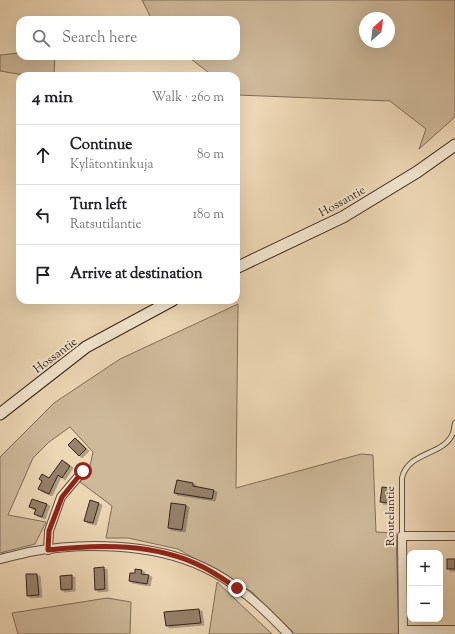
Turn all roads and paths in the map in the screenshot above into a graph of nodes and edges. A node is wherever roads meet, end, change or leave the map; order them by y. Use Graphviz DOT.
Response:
graph roads {
  1 [pos="455,146"];
  2 [pos="240,266"];
  3 [pos="166,304"];
  4 [pos="0,414"];
  5 [pos="455,423"];
  6 [pos="83,471"];
  7 [pos="402,536"];
  8 [pos="455,536"];
  9 [pos="48,550"];
  10 [pos="0,559"];
  11 [pos="455,630"];
  12 [pos="403,632"];
  13 [pos="288,634"];
  1 -- 2 [label="main road, Hossantie"];
  3 -- 4 [label="main road, Hossantie"];
  5 -- 7 [label="lane, Routelantie"];
  6 -- 9 [label="street"];
  7 -- 8 [label="street"];
  7 -- 12 [label="street, Routelantie"];
  9 -- 10 [label="street"];
  9 -- 13 [label="street"];
  11 -- 12 [label="street"];
}
